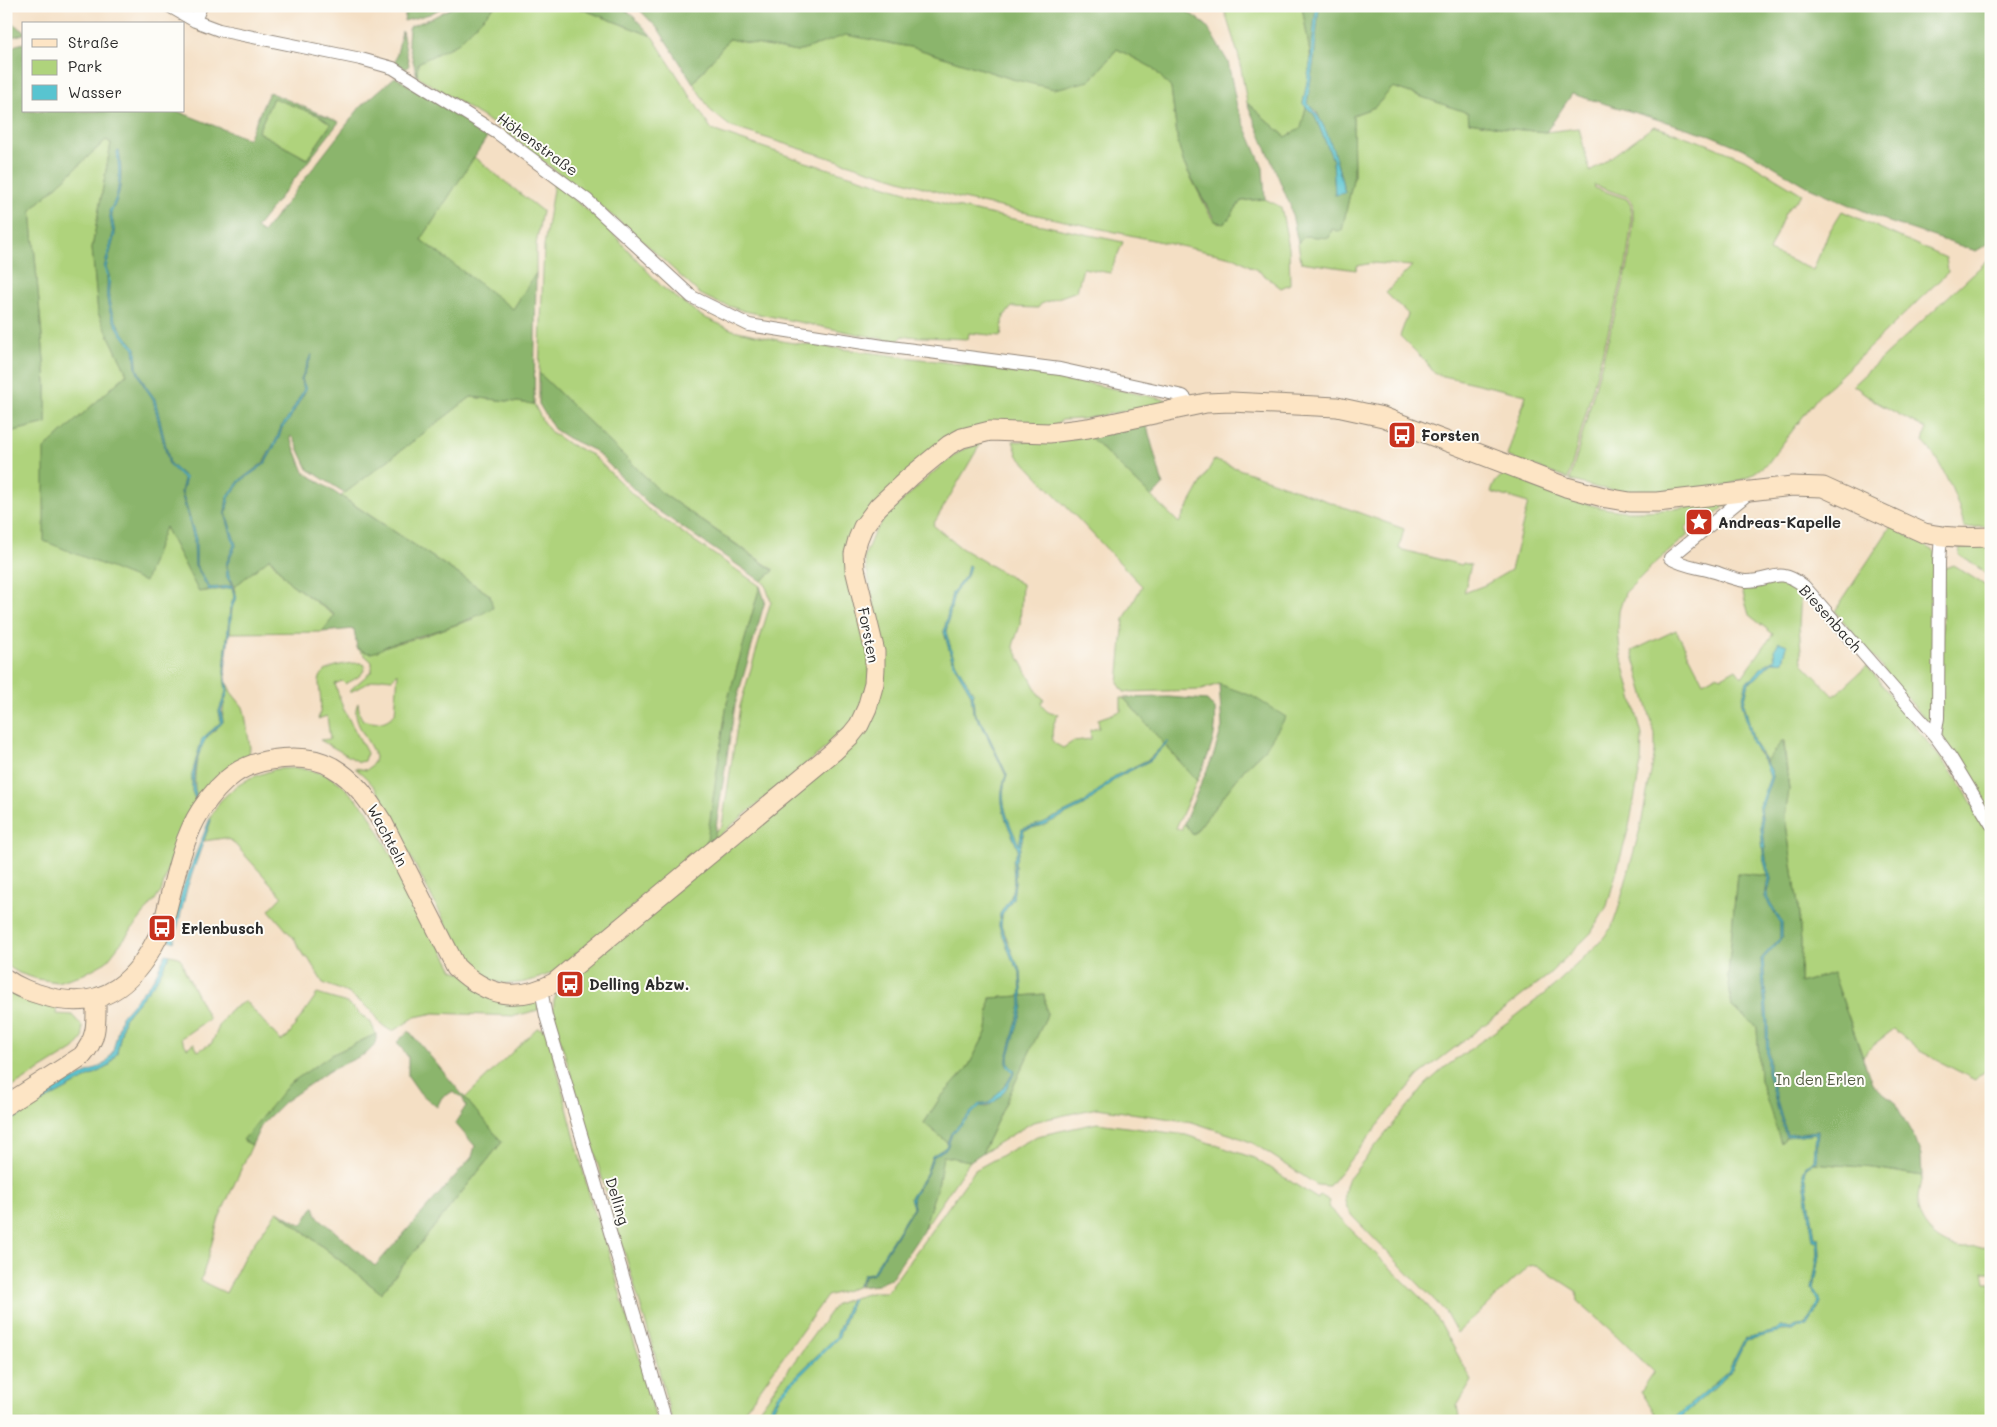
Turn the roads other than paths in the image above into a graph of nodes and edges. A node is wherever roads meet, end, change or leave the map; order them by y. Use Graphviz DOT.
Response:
graph roads {
  1 [pos="169,6"];
  2 [pos="201,6"];
  3 [pos="195,21"];
  4 [pos="1191,406"];
  5 [pos="1749,492"];
  6 [pos="1941,537"];
  7 [pos="1991,537"];
  8 [pos="1935,736"];
  9 [pos="1991,824"];
  10 [pos="6,979"];
  11 [pos="542,989"];
  12 [pos="96,1000"];
  13 [pos="6,1104"];
  14 [pos="666,1421"];
  1 -- 3 [label="street, Höhenstraße"];
  2 -- 3 [label="street"];
  3 -- 4 [label="street, Höhenstraße"];
  4 -- 5 [label="street, Forsten"];
  4 -- 11 [label="street, Forsten"];
  5 -- 6 [label="street"];
  5 -- 8 [label="street, Biesenbach"];
  6 -- 7 [label="street"];
  6 -- 8 [label="street"];
  8 -- 9 [label="street"];
  10 -- 12 [label="street"];
  11 -- 12 [label="street, Wachteln"];
  11 -- 14 [label="street, Delling"];
  12 -- 13 [label="street"];
}
